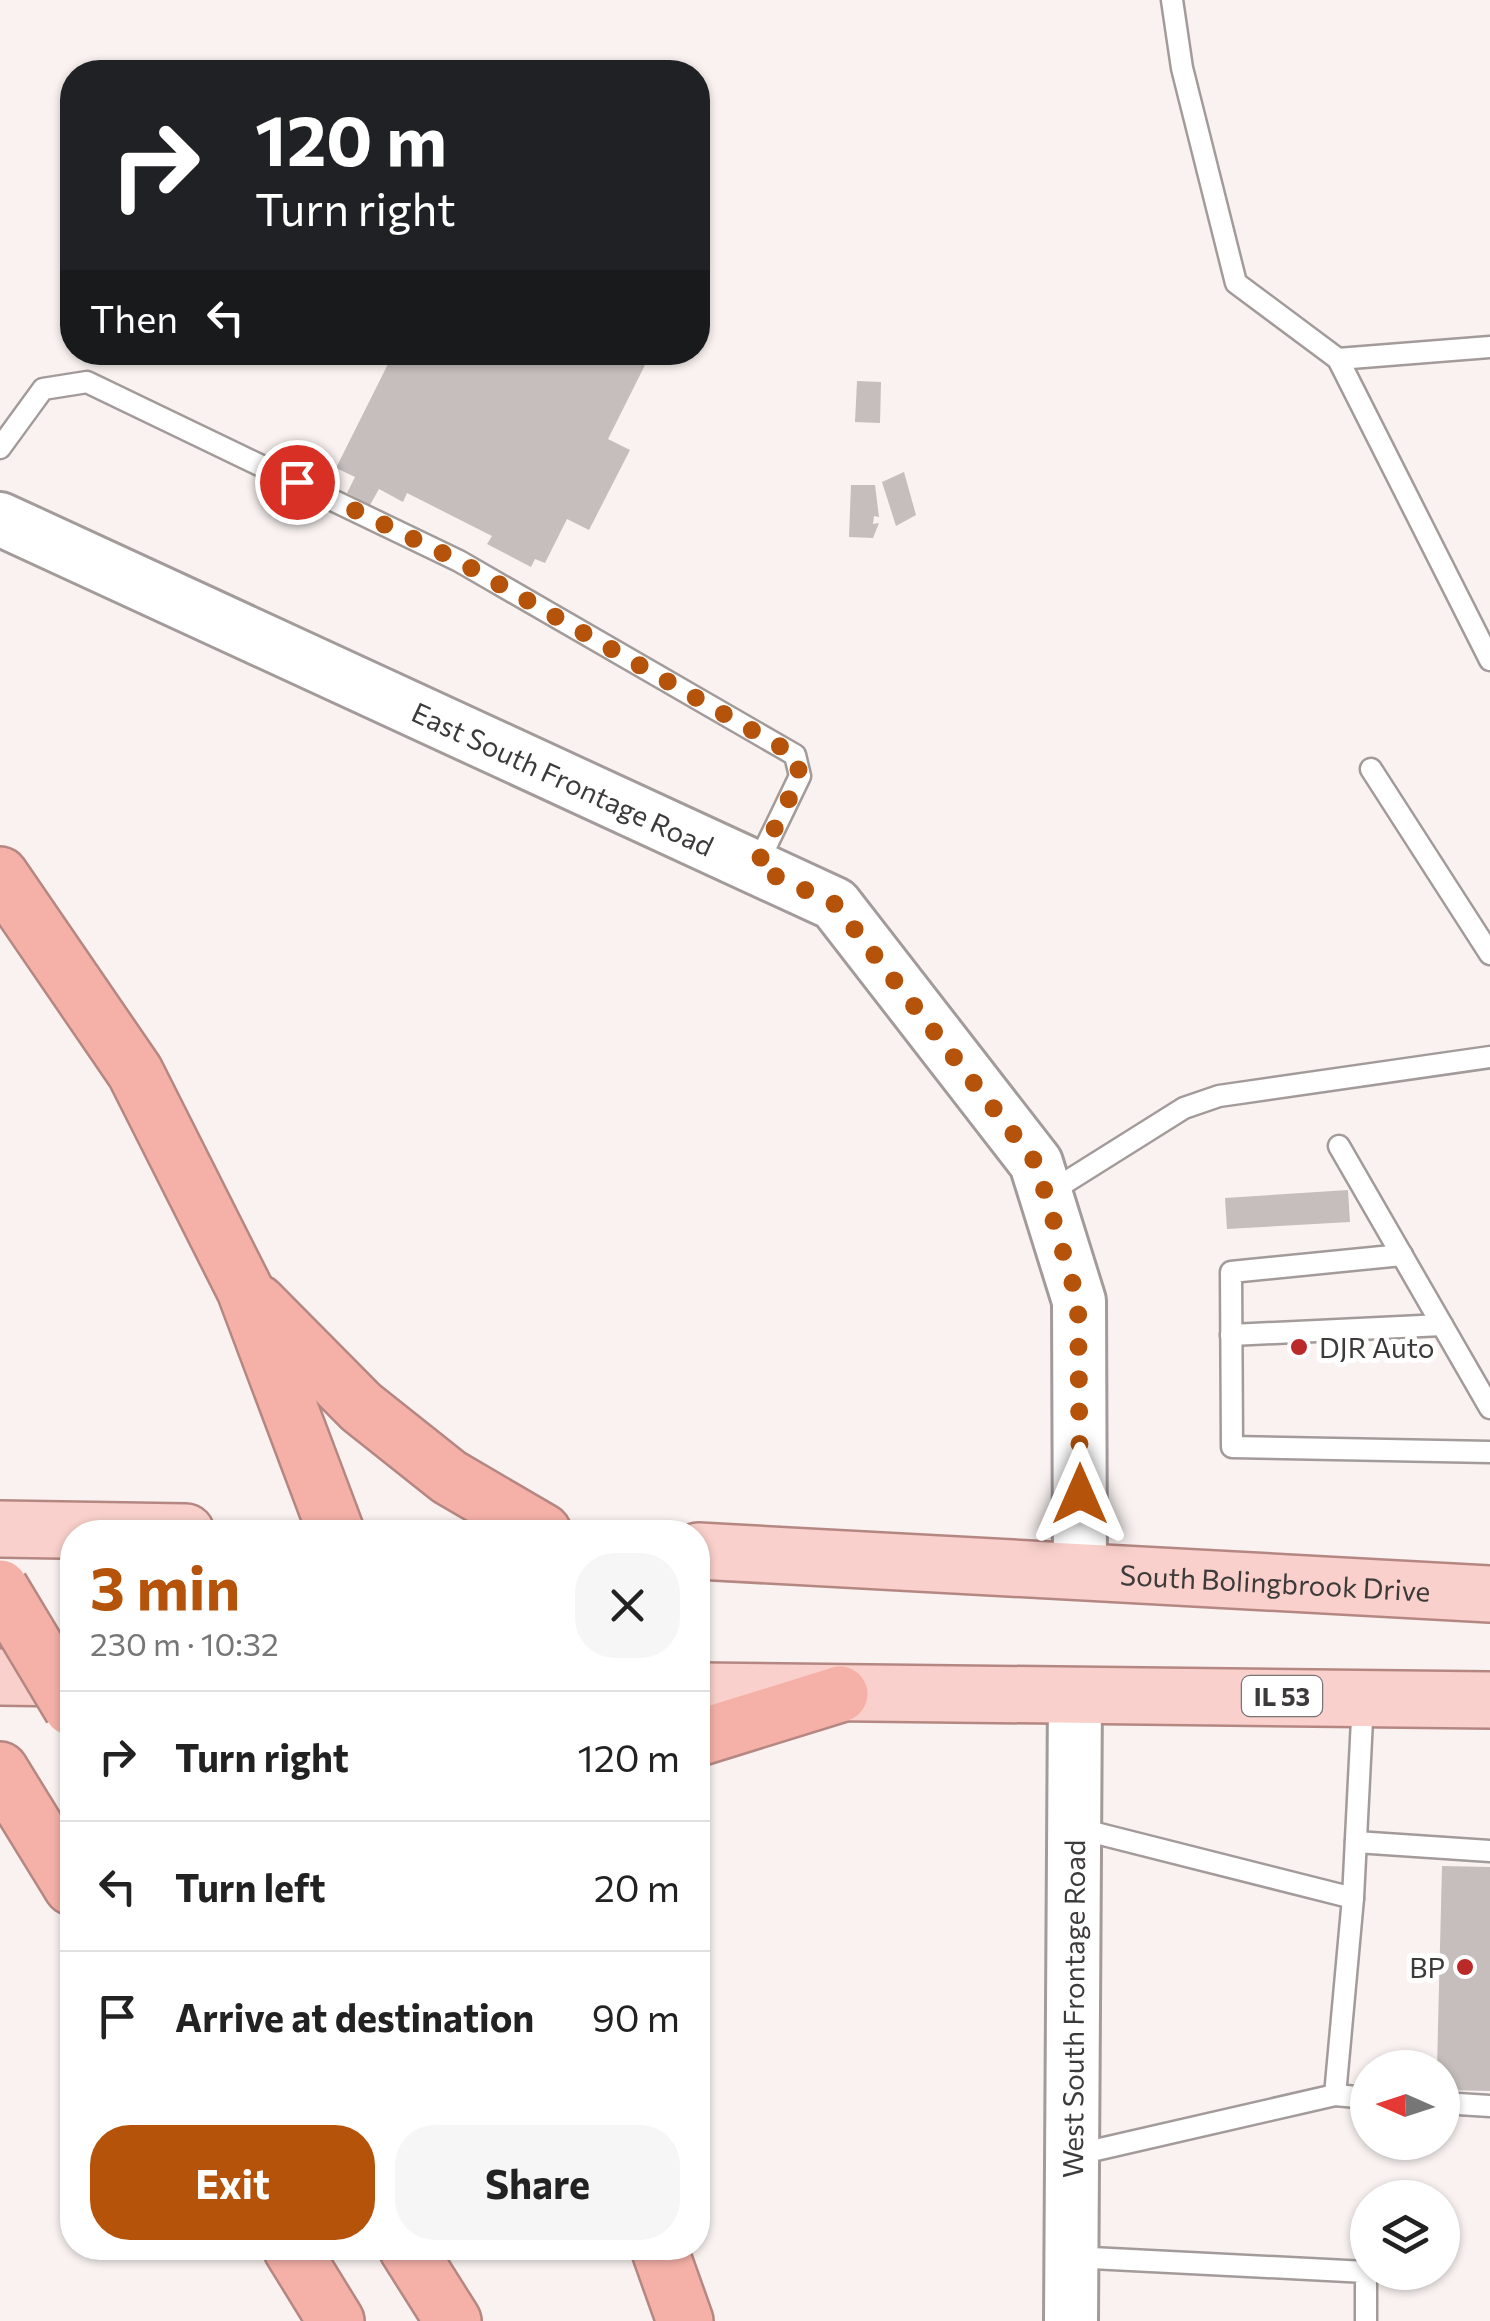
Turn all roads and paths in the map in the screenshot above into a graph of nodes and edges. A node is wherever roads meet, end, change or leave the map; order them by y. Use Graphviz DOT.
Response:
graph roads {
  1 [pos="1172,0"];
  2 [pos="1490,347"];
  3 [pos="1338,358"];
  4 [pos="0,448"];
  5 [pos="0,519"];
  6 [pos="1490,660"];
  7 [pos="1371,769"];
  8 [pos="756,867"];
  9 [pos="0,875"];
  10 [pos="1490,954"];
  11 [pos="1490,1056"];
  12 [pos="1339,1146"];
  13 [pos="1046,1195"];
  14 [pos="1402,1255"];
  15 [pos="245,1290"];
  16 [pos="1442,1325"];
  17 [pos="1232,1334"];
  18 [pos="1490,1408"];
  19 [pos="1490,1452"];
  20 [pos="331,1520"];
  21 [pos="523,1520"];
  22 [pos="0,1529"];
  23 [pos="60,1530"];
  24 [pos="710,1553"];
  25 [pos="1080,1572"];
  26 [pos="0,1588"];
  27 [pos="1490,1594"];
  28 [pos="0,1677"];
  29 [pos="60,1678"];
  30 [pos="60,1688"];
  31 [pos="710,1690"];
  32 [pos="840,1694"];
  33 [pos="1075,1695"];
  34 [pos="1363,1697"];
  35 [pos="1490,1700"];
  36 [pos="710,1734"];
  37 [pos="0,1770"];
  38 [pos="1075,1828"];
  39 [pos="1356,1842"];
  40 [pos="1490,1851"];
  41 [pos="60,1868"];
  42 [pos="1353,1898"];
  43 [pos="1334,2095"];
  44 [pos="1350,2096"];
  45 [pos="1460,2104"];
  46 [pos="1490,2106"];
  47 [pos="1072,2156"];
  48 [pos="1072,2257"];
  49 [pos="298,2260"];
  50 [pos="415,2260"];
  51 [pos="662,2260"];
  52 [pos="336,2321"];
  53 [pos="453,2321"];
  54 [pos="685,2321"];
  55 [pos="1072,2321"];
  56 [pos="1366,2321"];
  1 -- 3 [label="lane"];
  2 -- 3 [label="lane"];
  3 -- 6 [label="lane"];
  4 -- 8 [label="lane"];
  5 -- 8 [label="street, East South Frontage Road"];
  7 -- 10 [label="lane"];
  8 -- 13 [label="street, East South Frontage Road"];
  9 -- 15 [label="highway"];
  11 -- 13 [label="lane"];
  12 -- 14 [label="lane"];
  13 -- 25 [label="street, East South Frontage Road"];
  14 -- 16 [label="lane"];
  14 -- 17 [label="lane"];
  15 -- 20 [label="highway"];
  15 -- 21 [label="highway"];
  16 -- 17 [label="lane"];
  16 -- 18 [label="lane"];
  17 -- 19 [label="lane"];
  22 -- 23 [label="main road"];
  24 -- 25 [label="main road, South Bolingbrook Drive"];
  25 -- 27 [label="main road, South Bolingbrook Drive"];
  26 -- 30 [label="highway, bridge"];
  28 -- 29 [label="main road"];
  31 -- 32 [label="main road, IL 53"];
  32 -- 33 [label="main road, IL 53"];
  32 -- 36 [label="highway"];
  33 -- 34 [label="main road, IL 53"];
  33 -- 38 [label="street, West South Frontage Road"];
  34 -- 35 [label="main road, IL 53"];
  34 -- 39 [label="lane"];
  37 -- 41 [label="highway"];
  38 -- 42 [label="lane"];
  38 -- 47 [label="street, West South Frontage Road"];
  39 -- 40 [label="lane"];
  39 -- 42 [label="lane"];
  42 -- 43 [label="lane"];
  43 -- 44 [label="lane"];
  43 -- 47 [label="lane"];
  45 -- 46 [label="lane"];
  47 -- 48 [label="street, West South Frontage Road"];
  48 -- 55 [label="street, West South Frontage Road"];
  48 -- 56 [label="lane"];
  49 -- 52 [label="highway"];
  50 -- 53 [label="highway"];
  51 -- 54 [label="highway"];
}
